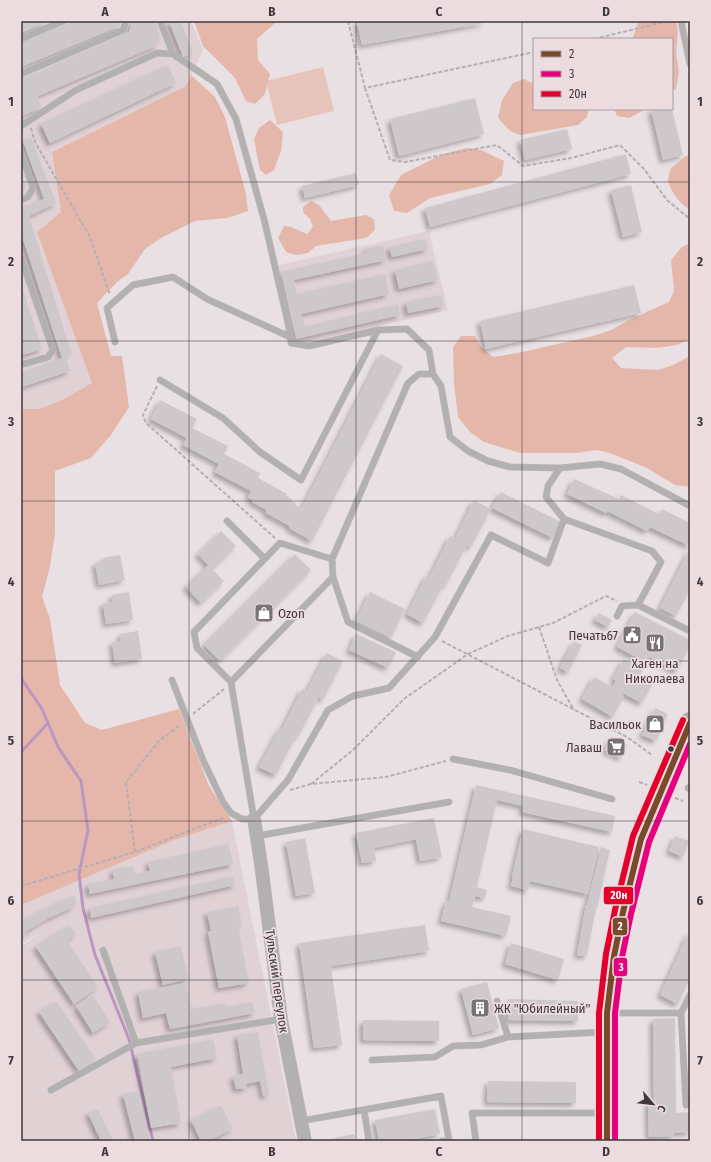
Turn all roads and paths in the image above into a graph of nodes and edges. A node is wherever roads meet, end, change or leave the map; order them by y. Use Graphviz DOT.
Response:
graph roads {
  1 [pos="63,21"];
  2 [pos="126,21"];
  3 [pos="160,21"];
  4 [pos="348,21"];
  5 [pos="668,21"];
  6 [pos="681,21"];
  7 [pos="598,38"];
  8 [pos="21,39"];
  9 [pos="533,52"];
  10 [pos="173,54"];
  11 [pos="690,64"];
  12 [pos="21,74"];
  13 [pos="365,88"];
  14 [pos="29,121"];
  15 [pos="21,126"];
  16 [pos="21,152"];
  17 [pos="21,200"];
  18 [pos="690,218"];
  19 [pos="21,258"];
  20 [pos="113,302"];
  21 [pos="378,330"];
  22 [pos="290,337"];
  23 [pos="115,342"];
  24 [pos="21,362"];
  25 [pos="433,374"];
  26 [pos="160,380"];
  27 [pos="560,468"];
  28 [pos="690,506"];
  29 [pos="564,519"];
  30 [pos="227,521"];
  31 [pos="280,543"];
  32 [pos="265,559"];
  33 [pos="332,559"];
  34 [pos="333,577"];
  35 [pos="628,605"];
  36 [pos="638,605"];
  37 [pos="617,616"];
  38 [pos="539,627"];
  39 [pos="690,632"];
  40 [pos="435,637"];
  41 [pos="468,654"];
  42 [pos="418,657"];
  43 [pos="172,680"];
  44 [pos="231,682"];
  45 [pos="574,710"];
  46 [pos="187,720"];
  47 [pos="690,723"];
  48 [pos="652,755"];
  49 [pos="453,759"];
  50 [pos="639,782"];
  51 [pos="311,784"];
  52 [pos="647,785"];
  53 [pos="275,794"];
  54 [pos="674,797"];
  55 [pos="612,799"];
  56 [pos="683,801"];
  57 [pos="449,802"];
  58 [pos="231,814"];
  59 [pos="254,819"];
  60 [pos="257,836"];
  61 [pos="135,852"];
  62 [pos="21,886"];
  63 [pos="103,950"];
  64 [pos="690,995"];
  65 [pos="497,1001"];
  66 [pos="681,1013"];
  67 [pos="281,1019"];
  68 [pos="607,1022"];
  69 [pos="508,1037"];
  70 [pos="136,1043"];
  71 [pos="372,1060"];
  72 [pos="51,1090"];
  73 [pos="690,1104"];
  74 [pos="364,1110"];
  75 [pos="607,1113"];
  76 [pos="301,1121"];
  77 [pos="305,1141"];
  78 [pos="369,1141"];
  79 [pos="442,1141"];
  80 [pos="476,1141"];
  81 [pos="607,1141"];
  1 -- 8 [label="lane"];
  2 -- 12 [label="lane"];
  3 -- 10 [label="lane"];
  4 -- 13 [label="path"];
  5 -- 7 [label="path"];
  6 -- 11 [label="lane"];
  9 -- 13 [label="path"];
  10 -- 14 [label="lane"];
  10 -- 22 [label="lane"];
  13 -- 18 [label="path"];
  14 -- 15 [label="lane"];
  14 -- 20 [label="path"];
  16 -- 17 [label="lane"];
  19 -- 24 [label="lane"];
  20 -- 22 [label="lane"];
  20 -- 23 [label="lane"];
  21 -- 22 [label="lane"];
  21 -- 25 [label="lane"];
  21 -- 26 [label="lane"];
  25 -- 27 [label="lane"];
  25 -- 33 [label="lane"];
  26 -- 31 [label="path"];
  27 -- 28 [label="lane"];
  27 -- 29 [label="lane"];
  29 -- 36 [label="lane"];
  29 -- 40 [label="lane"];
  30 -- 32 [label="lane"];
  31 -- 32 [label="lane"];
  31 -- 33 [label="lane"];
  32 -- 44 [label="lane"];
  33 -- 34 [label="lane"];
  34 -- 42 [label="lane"];
  34 -- 44 [label="lane"];
  35 -- 36 [label="lane"];
  35 -- 37 [label="lane"];
  35 -- 38 [label="path"];
  36 -- 39 [label="lane"];
  38 -- 41 [label="path"];
  38 -- 45 [label="path"];
  40 -- 41 [label="path"];
  40 -- 42 [label="lane"];
  41 -- 45 [label="path"];
  41 -- 51 [label="path"];
  42 -- 53 [label="lane"];
  43 -- 46 [label="lane"];
  44 -- 46 [label="path"];
  44 -- 59 [label="lane"];
  45 -- 48 [label="path"];
  46 -- 58 [label="lane"];
  46 -- 61 [label="path"];
  47 -- 68 [label="main road"];
  49 -- 51 [label="path"];
  49 -- 55 [label="lane"];
  50 -- 52 [label="path"];
  51 -- 53 [label="path"];
  53 -- 59 [label="lane"];
  54 -- 56 [label="path"];
  57 -- 60 [label="lane"];
  58 -- 59 [label="lane"];
  58 -- 61 [label="path"];
  59 -- 60 [label="street, Тульский переулок"];
  60 -- 67 [label="street, Тульский переулок"];
  61 -- 62 [label="path"];
  63 -- 70 [label="lane"];
  64 -- 66 [label="lane"];
  65 -- 69 [label="lane"];
  66 -- 68 [label="lane"];
  66 -- 73 [label="lane"];
  67 -- 70 [label="lane"];
  67 -- 76 [label="street, Тульский переулок"];
  68 -- 69 [label="lane"];
  68 -- 75 [label="main road"];
  69 -- 71 [label="lane"];
  70 -- 72 [label="lane"];
  74 -- 76 [label="lane"];
  74 -- 78 [label="lane"];
  74 -- 79 [label="lane"];
  75 -- 80 [label="lane"];
  75 -- 81 [label="main road"];
  76 -- 77 [label="street, Тульский переулок"];
}
